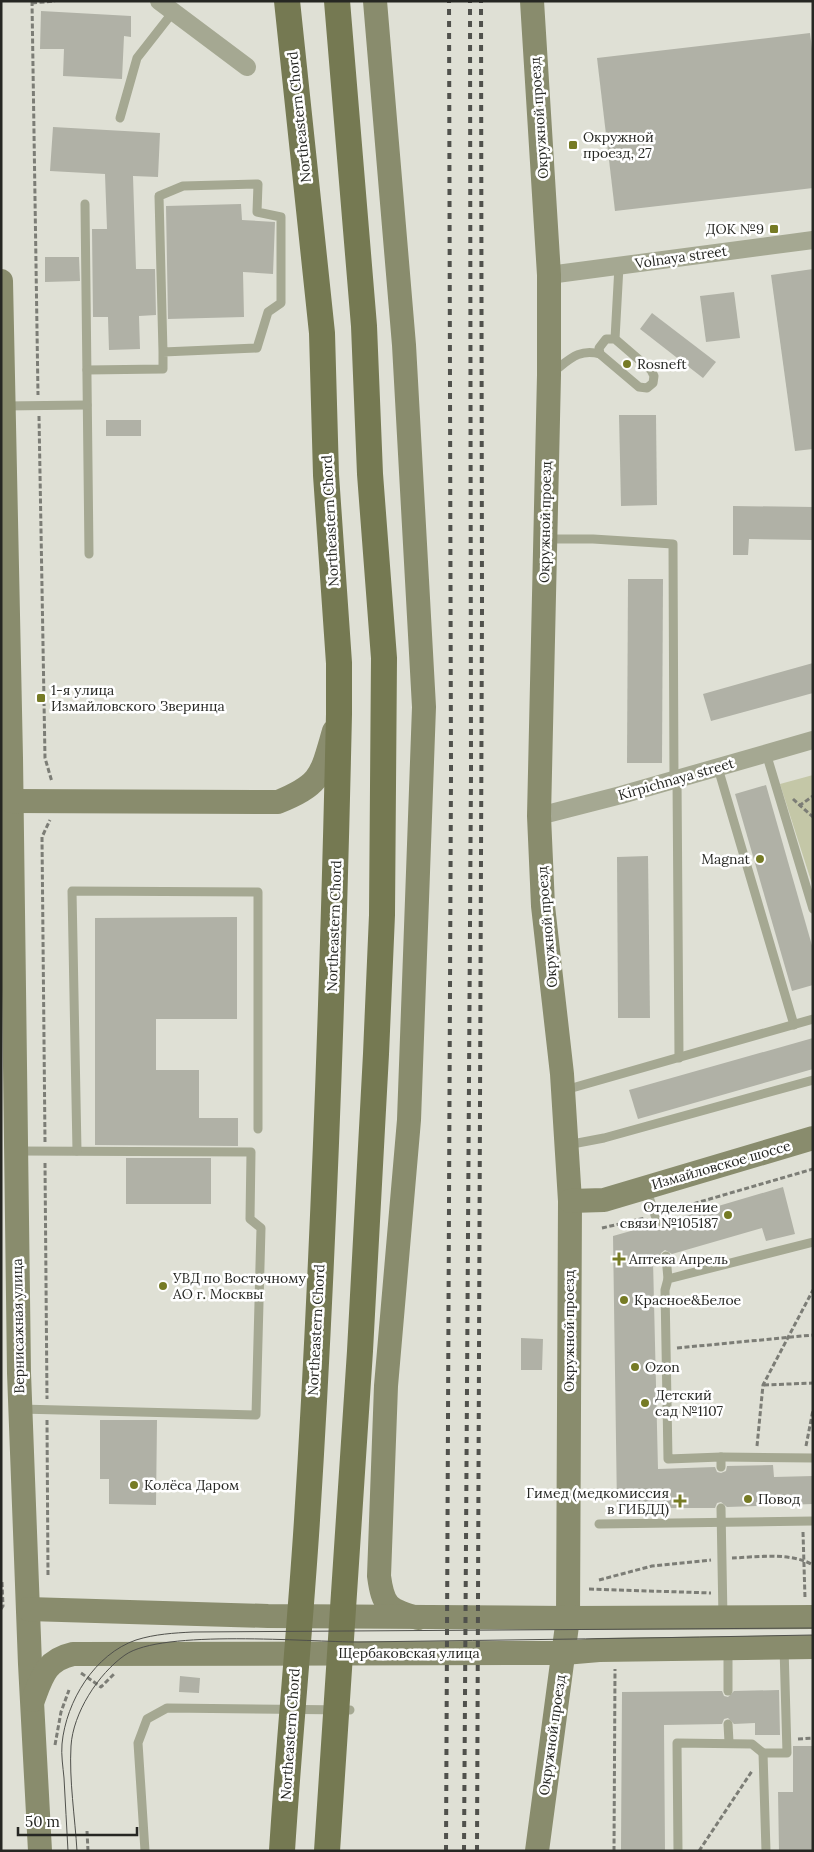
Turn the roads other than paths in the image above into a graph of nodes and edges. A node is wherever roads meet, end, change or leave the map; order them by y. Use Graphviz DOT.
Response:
graph roads {
  1 [pos="159,1"];
  2 [pos="287,1"];
  3 [pos="337,1"];
  4 [pos="375,1"];
  5 [pos="532,1"];
  6 [pos="173,12"];
  7 [pos="247,67"];
  8 [pos="120,118"];
  9 [pos="85,204"];
  10 [pos="813,240"];
  11 [pos="619,266"];
  12 [pos="543,275"];
  13 [pos="1,281"];
  14 [pos="615,339"];
  15 [pos="163,352"];
  16 [pos="600,354"];
  17 [pos="87,370"];
  18 [pos="549,375"];
  19 [pos="87,405"];
  20 [pos="4,406"];
  21 [pos="544,539"];
  22 [pos="89,554"];
  23 [pos="339,714"];
  24 [pos="813,740"];
  25 [pos="766,753"];
  26 [pos="718,768"];
  27 [pos="675,780"];
  28 [pos="6,801"];
  29 [pos="539,816"];
  30 [pos="813,909"];
  31 [pos="813,1020"];
  32 [pos="794,1025"];
  33 [pos="679,1058"];
  34 [pos="813,1080"];
  35 [pos="563,1091"];
  36 [pos="258,1129"];
  37 [pos="812,1140"];
  38 [pos="567,1145"];
  39 [pos="15,1151"];
  40 [pos="77,1151"];
  41 [pos="646,1187"];
  42 [pos="570,1202"];
  43 [pos="656,1219"];
  44 [pos="813,1242"];
  45 [pos="666,1256"];
  46 [pos="668,1280"];
  47 [pos="20,1409"];
  48 [pos="809,1458"];
  49 [pos="721,1508"];
  50 [pos="813,1521"];
  51 [pos="722,1523"];
  52 [pos="599,1524"];
  53 [pos="809,1608"];
  54 [pos="28,1609"];
  55 [pos="418,1618"];
  56 [pos="568,1618"];
  57 [pos="723,1618"];
  58 [pos="784,1647"];
  59 [pos="813,1647"];
  60 [pos="728,1648"];
  61 [pos="564,1653"];
  62 [pos="728,1691"];
  63 [pos="32,1701"];
  64 [pos="350,1710"];
  65 [pos="728,1724"];
  66 [pos="729,1742"];
  67 [pos="764,1754"];
  68 [pos="40,1851"];
  69 [pos="146,1851"];
  70 [pos="282,1851"];
  71 [pos="326,1851"];
  72 [pos="537,1851"];
  73 [pos="678,1851"];
  74 [pos="766,1851"];
  1 -- 6 [label="street"];
  2 -- 23 [label="main road, Northeastern Chord"];
  3 -- 71 [label="main road"];
  4 -- 55 [label="main road"];
  5 -- 12 [label="main road, Окружной проезд"];
  6 -- 7 [label="street"];
  6 -- 8 [label="lane"];
  9 -- 17 [label="lane"];
  10 -- 11 [label="street, Volnaya street"];
  11 -- 12 [label="street, Volnaya street"];
  11 -- 14 [label="lane"];
  12 -- 18 [label="main road, Окружной проезд"];
  13 -- 20 [label="main road"];
  14 -- 16 [label="lane"];
  14 -- 16 [label="lane"];
  15 -- 15 [label="lane"];
  15 -- 17 [label="lane"];
  16 -- 18 [label="lane"];
  17 -- 19 [label="lane"];
  18 -- 21 [label="main road, Окружной проезд"];
  19 -- 20 [label="lane"];
  19 -- 22 [label="lane"];
  20 -- 28 [label="main road"];
  21 -- 27 [label="lane"];
  21 -- 29 [label="main road, Окружной проезд"];
  23 -- 28 [label="main road"];
  23 -- 70 [label="main road, Northeastern Chord"];
  24 -- 25 [label="street, Kirpichnaya street"];
  25 -- 26 [label="street, Kirpichnaya street"];
  25 -- 30 [label="lane"];
  26 -- 27 [label="street, Kirpichnaya street"];
  26 -- 32 [label="lane"];
  27 -- 29 [label="street, Kirpichnaya street"];
  27 -- 33 [label="lane"];
  28 -- 39 [label="main road, Вернисажная улица"];
  29 -- 35 [label="main road, Окружной проезд"];
  31 -- 32 [label="lane"];
  32 -- 33 [label="lane"];
  33 -- 35 [label="lane"];
  34 -- 38 [label="lane"];
  35 -- 38 [label="main road, Окружной проезд"];
  36 -- 40 [label="lane"];
  37 -- 41 [label="main road, Измайловское шоссе"];
  38 -- 42 [label="main road, Окружной проезд"];
  39 -- 40 [label="lane"];
  39 -- 47 [label="main road, Вернисажная улица"];
  40 -- 47 [label="lane"];
  41 -- 42 [label="main road, Измайловское шоссе"];
  41 -- 43 [label="lane"];
  42 -- 56 [label="main road, Окружной проезд"];
  44 -- 46 [label="lane"];
  45 -- 46 [label="lane"];
  46 -- 48 [label="lane"];
  47 -- 54 [label="main road, Вернисажная улица"];
  49 -- 51 [label="lane"];
  50 -- 51 [label="lane"];
  51 -- 52 [label="lane"];
  51 -- 57 [label="lane"];
  53 -- 57 [label="main road"];
  54 -- 55 [label="main road"];
  54 -- 63 [label="main road, Вернисажная улица"];
  55 -- 56 [label="main road"];
  56 -- 57 [label="main road"];
  56 -- 61 [label="main road, Окружной проезд"];
  58 -- 59 [label="main road, Щербаковская улица"];
  58 -- 60 [label="main road, Щербаковская улица"];
  58 -- 67 [label="lane"];
  60 -- 61 [label="main road, Щербаковская улица"];
  60 -- 62 [label="lane"];
  61 -- 63 [label="main road, Щербаковская улица"];
  61 -- 72 [label="main road, Окружной проезд"];
  63 -- 68 [label="main road, Вернисажная улица"];
  64 -- 69 [label="lane"];
  65 -- 66 [label="lane"];
  66 -- 67 [label="lane"];
  66 -- 73 [label="lane"];
  67 -- 74 [label="lane"];
}
